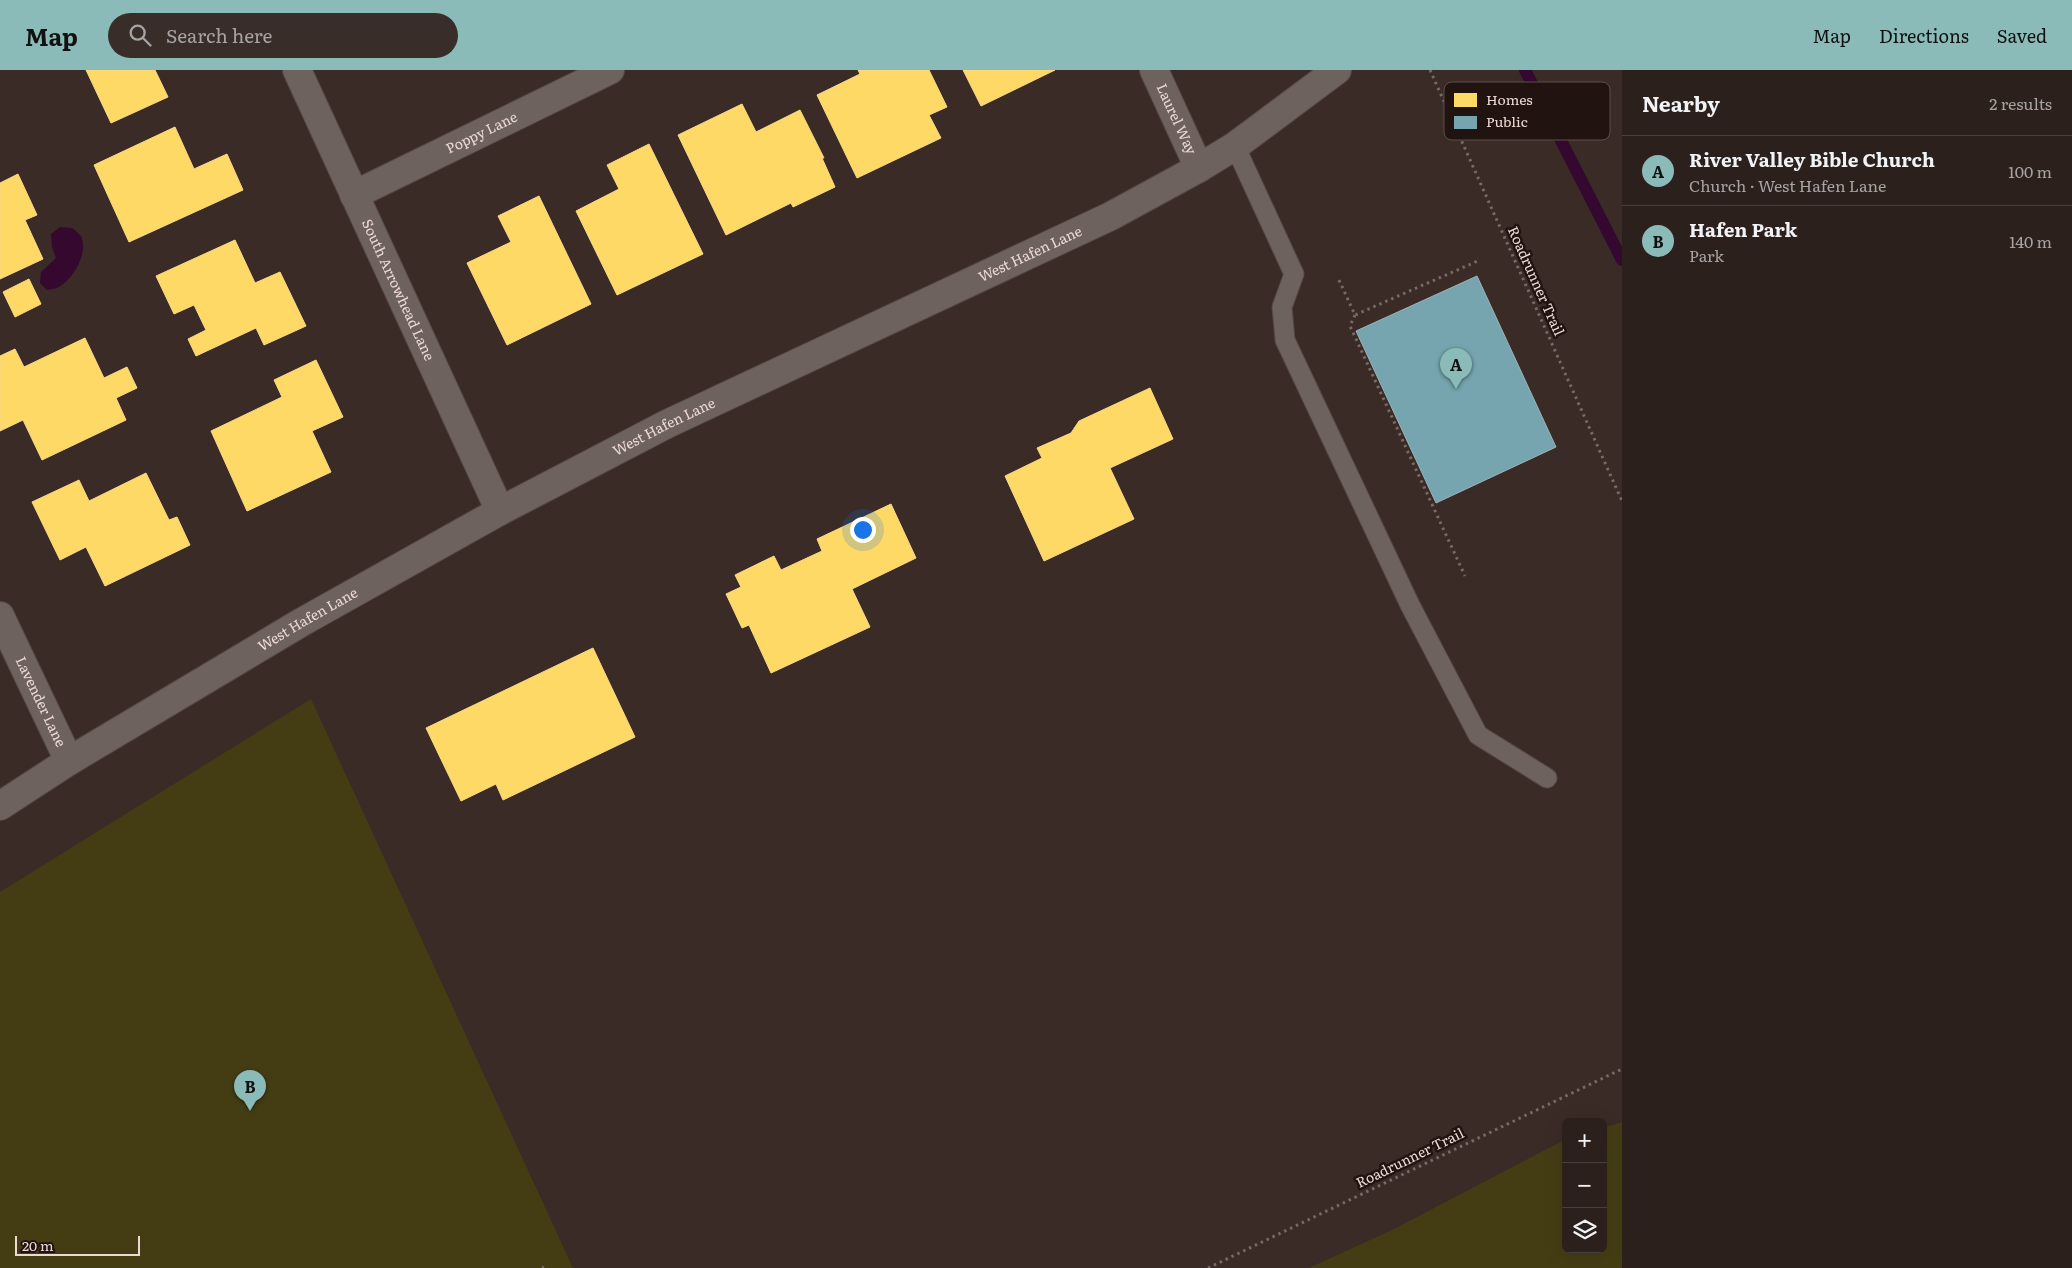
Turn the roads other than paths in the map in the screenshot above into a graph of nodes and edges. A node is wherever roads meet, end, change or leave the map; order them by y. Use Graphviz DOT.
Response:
graph roads {
  1 [pos="297,70"];
  2 [pos="610,70"];
  3 [pos="1154,70"];
  4 [pos="1337,70"];
  5 [pos="1235,146"];
  6 [pos="1199,168"];
  7 [pos="354,194"];
  8 [pos="500,511"];
  9 [pos="0,616"];
  10 [pos="69,761"];
  11 [pos="1547,778"];
  12 [pos="0,806"];
  1 -- 7 [label="main road, South Arrowhead Lane"];
  2 -- 7 [label="main road, Poppy Lane"];
  3 -- 6 [label="main road, Laurel Way"];
  4 -- 5 [label="main road, West Hafen Lane"];
  5 -- 6 [label="main road, West Hafen Lane"];
  5 -- 11 [label="lane"];
  6 -- 8 [label="main road, West Hafen Lane"];
  7 -- 8 [label="main road, South Arrowhead Lane"];
  8 -- 10 [label="main road, West Hafen Lane"];
  9 -- 10 [label="main road, Lavender Lane"];
  10 -- 12 [label="main road, West Hafen Lane"];
}
